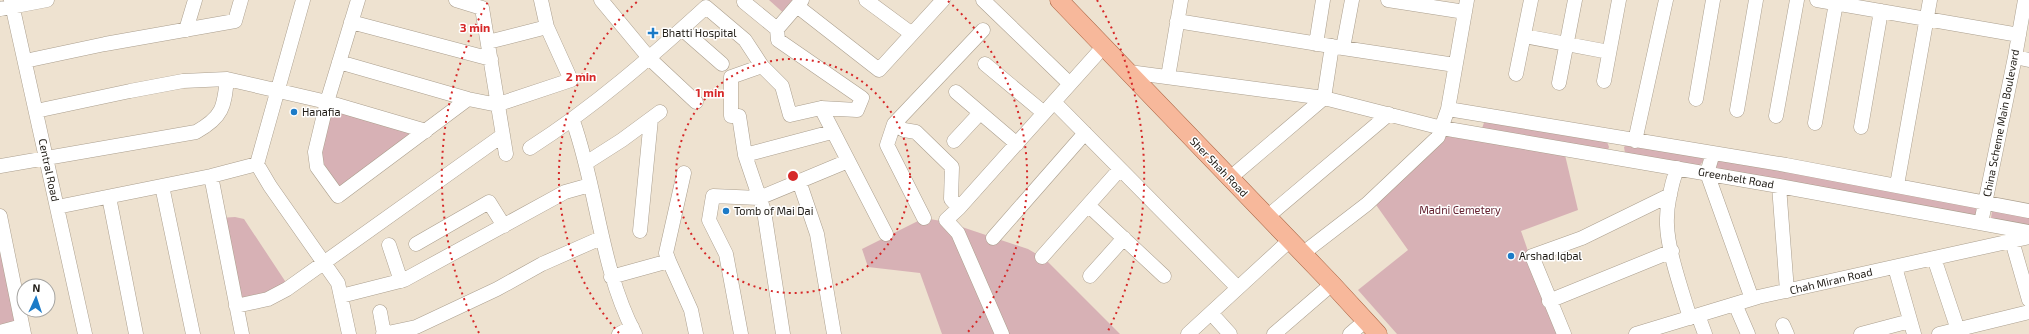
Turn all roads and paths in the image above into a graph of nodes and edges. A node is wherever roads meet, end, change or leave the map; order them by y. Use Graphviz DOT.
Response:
graph roads {
  1 [pos="47,0"];
  2 [pos="195,0"];
  3 [pos="242,0"];
  4 [pos="303,0"];
  5 [pos="358,0"];
  6 [pos="456,0"];
  7 [pos="541,0"];
  8 [pos="601,0"];
  9 [pos="866,0"];
  10 [pos="943,0"];
  11 [pos="983,0"];
  12 [pos="1059,0"];
  13 [pos="1181,0"];
  14 [pos="1323,0"];
  15 [pos="1352,0"];
  16 [pos="1532,0"];
  17 [pos="1575,0"];
  18 [pos="1619,0"];
  19 [pos="1666,0"];
  20 [pos="1713,0"];
  21 [pos="1756,0"];
  22 [pos="1797,0"];
  23 [pos="1817,0"];
  24 [pos="1930,0"];
  25 [pos="2025,0"];
  26 [pos="1396,1"];
  27 [pos="744,2"];
  28 [pos="800,3"];
  29 [pos="1836,3"];
  30 [pos="1445,4"];
  31 [pos="8,5"];
  32 [pos="1466,6"];
  33 [pos="1881,11"];
  34 [pos="1926,19"];
  35 [pos="1178,21"];
  36 [pos="351,22"];
  37 [pos="547,27"];
  38 [pos="682,29"];
  39 [pos="777,29"];
  40 [pos="186,30"];
  41 [pos="983,30"];
  42 [pos="912,34"];
  43 [pos="2019,35"];
  44 [pos="1524,36"];
  45 [pos="488,42"];
  46 [pos="1316,44"];
  47 [pos="1566,44"];
  48 [pos="1104,46"];
  49 [pos="1338,47"];
  50 [pos="1609,52"];
  51 [pos="650,58"];
  52 [pos="2022,58"];
  53 [pos="490,59"];
  54 [pos="25,61"];
  55 [pos="339,62"];
  56 [pos="722,64"];
  57 [pos="985,64"];
  58 [pos="1455,65"];
  59 [pos="762,66"];
  60 [pos="1129,72"];
  61 [pos="1516,74"];
  62 [pos="1168,77"];
  63 [pos="227,79"];
  64 [pos="1604,81"];
  65 [pos="1559,83"];
  66 [pos="1070,84"];
  67 [pos="278,90"];
  68 [pos="956,92"];
  69 [pos="1324,98"];
  70 [pos="468,99"];
  71 [pos="1696,99"];
  72 [pos="327,102"];
  73 [pos="696,102"];
  74 [pos="1054,102"];
  75 [pos="500,104"];
  76 [pos="821,108"];
  77 [pos="1448,109"];
  78 [pos="1737,110"];
  79 [pos="36,112"];
  80 [pos="980,113"];
  81 [pos="1044,113"];
  82 [pos="1389,114"];
  83 [pos="1776,116"];
  84 [pos="573,121"];
  85 [pos="1815,123"];
  86 [pos="894,124"];
  87 [pos="1861,127"];
  88 [pos="1442,128"];
  89 [pos="426,131"];
  90 [pos="828,133"];
  91 [pos="1085,133"];
  92 [pos="503,136"];
  93 [pos="1618,138"];
  94 [pos="954,141"];
  95 [pos="1635,141"];
  96 [pos="1017,144"];
  97 [pos="530,148"];
  98 [pos="1713,153"];
  99 [pos="506,154"];
  100 [pos="745,155"];
  101 [pos="46,158"];
  102 [pos="1615,158"];
  103 [pos="848,161"];
  104 [pos="586,163"];
  105 [pos="257,164"];
  106 [pos="0,166"];
  107 [pos="1676,168"];
  108 [pos="1120,169"];
  109 [pos="684,173"];
  110 [pos="1707,173"];
  111 [pos="211,176"];
  112 [pos="1230,178"];
  113 [pos="799,181"];
  114 [pos="590,185"];
  115 [pos="1897,185"];
  116 [pos="162,186"];
  117 [pos="1780,186"];
  118 [pos="1670,195"];
  119 [pos="109,197"];
  120 [pos="759,198"];
  121 [pos="1985,202"];
  122 [pos="1088,205"];
  123 [pos="57,207"];
  124 [pos="959,208"];
  125 [pos="2029,211"];
  126 [pos="0,216"];
  127 [pos="1267,217"];
  128 [pos="924,218"];
  129 [pos="1981,223"];
  130 [pos="504,226"];
  131 [pos="640,231"];
  132 [pos="2029,232"];
  133 [pos="886,234"];
  134 [pos="2029,237"];
  135 [pos="601,238"];
  136 [pos="993,238"];
  137 [pos="1124,238"];
  138 [pos="1289,241"];
  139 [pos="2012,241"];
  140 [pos="3,242"];
  141 [pos="416,244"];
  142 [pos="389,245"];
  143 [pos="1672,251"];
  144 [pos="1302,254"];
  145 [pos="1042,257"];
  146 [pos="1934,258"];
  147 [pos="669,261"];
  148 [pos="324,263"];
  149 [pos="1895,267"];
  150 [pos="1090,276"];
  151 [pos="1164,276"];
  152 [pos="611,277"];
  153 [pos="401,281"];
  154 [pos="1332,284"];
  155 [pos="1238,288"];
  156 [pos="1787,291"];
  157 [pos="341,296"];
  158 [pos="1752,299"];
  159 [pos="2029,300"];
  160 [pos="1549,301"];
  161 [pos="1735,304"];
  162 [pos="236,306"];
  163 [pos="380,312"];
  164 [pos="2029,312"];
  165 [pos="1211,313"];
  166 [pos="1694,316"];
  167 [pos="1365,320"];
  168 [pos="1912,328"];
  169 [pos="23,330"];
  170 [pos="1958,330"];
  171 [pos="634,331"];
  172 [pos="0,332"];
  173 [pos="1641,333"];
  174 [pos="85,334"];
  175 [pos="136,334"];
  176 [pos="193,334"];
  177 [pos="242,334"];
  178 [pos="349,334"];
  179 [pos="384,334"];
  180 [pos="619,334"];
  181 [pos="696,334"];
  182 [pos="741,334"];
  183 [pos="783,334"];
  184 [pos="834,334"];
  185 [pos="1002,334"];
  186 [pos="1188,334"];
  187 [pos="1230,334"];
  188 [pos="1274,334"];
  189 [pos="1350,334"];
  190 [pos="1378,334"];
  191 [pos="1564,334"];
  192 [pos="1705,334"];
  193 [pos="1748,334"];
  194 [pos="1862,334"];
  195 [pos="1939,334"];
  1 -- 31 [label="street"];
  2 -- 40 [label="street"];
  3 -- 40 [label="street"];
  4 -- 67 [label="street"];
  5 -- 36 [label="street"];
  6 -- 45 [label="street"];
  7 -- 37 [label="street"];
  8 -- 51 [label="street"];
  9 -- 42 [label="street"];
  10 -- 42 [label="street"];
  11 -- 66 [label="street"];
  12 -- 48 [label="main road, Sher Shah Road"];
  13 -- 35 [label="street"];
  14 -- 46 [label="street"];
  15 -- 49 [label="street"];
  16 -- 44 [label="street"];
  17 -- 47 [label="street"];
  18 -- 50 [label="street"];
  19 -- 95 [label="street"];
  20 -- 71 [label="street"];
  21 -- 78 [label="street"];
  22 -- 83 [label="street"];
  23 -- 29 [label="street"];
  24 -- 34 [label="street"];
  25 -- 43 [label="street, China Scheme Main Boulevard"];
  26 -- 30 [label="street"];
  27 -- 39 [label="street"];
  28 -- 39 [label="street"];
  28 -- 42 [label="street"];
  29 -- 33 [label="street"];
  29 -- 85 [label="street"];
  30 -- 32 [label="street"];
  31 -- 54 [label="street, Central Road"];
  32 -- 58 [label="street"];
  33 -- 34 [label="street"];
  33 -- 87 [label="street"];
  34 -- 43 [label="street"];
  34 -- 115 [label="street"];
  35 -- 46 [label="street"];
  35 -- 62 [label="street"];
  36 -- 53 [label="street"];
  36 -- 55 [label="street"];
  37 -- 45 [label="street"];
  37 -- 75 [label="street"];
  38 -- 51 [label="street"];
  38 -- 56 [label="street"];
  38 -- 59 [label="street"];
  39 -- 76 [label="street"];
  40 -- 54 [label="street"];
  41 -- 86 [label="street"];
  43 -- 52 [label="street, China Scheme Main Boulevard"];
  44 -- 47 [label="street"];
  44 -- 61 [label="street"];
  45 -- 53 [label="street"];
  46 -- 49 [label="street"];
  47 -- 50 [label="street"];
  47 -- 65 [label="street"];
  48 -- 60 [label="main road, Sher Shah Road"];
  48 -- 66 [label="street"];
  49 -- 58 [label="street"];
  49 -- 69 [label="street"];
  50 -- 64 [label="street"];
  51 -- 73 [label="street"];
  51 -- 84 [label="street"];
  52 -- 121 [label="street, China Scheme Main Boulevard"];
  53 -- 75 [label="street"];
  54 -- 79 [label="street, Central Road"];
  55 -- 70 [label="street"];
  55 -- 72 [label="street"];
  57 -- 81 [label="street"];
  58 -- 77 [label="street"];
  59 -- 76 [label="street"];
  59 -- 100 [label="street"];
  60 -- 62 [label="street, Greenbelt Road"];
  60 -- 112 [label="main road, Sher Shah Road"];
  62 -- 69 [label="street, Greenbelt Road"];
  63 -- 67 [label="street"];
  63 -- 79 [label="street"];
  63 -- 101 [label="street"];
  66 -- 74 [label="street"];
  67 -- 72 [label="street"];
  67 -- 105 [label="street"];
  68 -- 80 [label="street"];
  69 -- 82 [label="street, Greenbelt Road"];
  69 -- 112 [label="street"];
  70 -- 75 [label="street"];
  70 -- 89 [label="street"];
  72 -- 89 [label="street"];
  72 -- 89 [label="street"];
  74 -- 81 [label="street"];
  74 -- 91 [label="street"];
  75 -- 92 [label="street"];
  76 -- 103 [label="street"];
  77 -- 88 [label="street"];
  77 -- 93 [label="street, Greenbelt Road"];
  79 -- 101 [label="street, Central Road"];
  80 -- 94 [label="street"];
  80 -- 96 [label="street"];
  81 -- 96 [label="street"];
  82 -- 88 [label="street, Greenbelt Road"];
  82 -- 127 [label="street"];
  84 -- 97 [label="street"];
  84 -- 104 [label="street"];
  86 -- 124 [label="street"];
  86 -- 128 [label="street"];
  88 -- 102 [label="street, Greenbelt Road"];
  88 -- 144 [label="street"];
  90 -- 100 [label="street"];
  91 -- 108 [label="street"];
  91 -- 136 [label="street"];
  92 -- 99 [label="street"];
  92 -- 148 [label="street"];
  93 -- 95 [label="street, Greenbelt Road"];
  93 -- 102 [label="street"];
  95 -- 98 [label="street, Greenbelt Road"];
  96 -- 124 [label="street"];
  98 -- 110 [label="street"];
  98 -- 115 [label="street, Greenbelt Road"];
  100 -- 120 [label="street"];
  101 -- 106 [label="street"];
  101 -- 123 [label="street, Central Road"];
  102 -- 107 [label="street, Greenbelt Road"];
  103 -- 113 [label="street"];
  103 -- 133 [label="street"];
  104 -- 114 [label="street"];
  104 -- 131 [label="street"];
  105 -- 111 [label="street"];
  105 -- 148 [label="street"];
  107 -- 110 [label="street, Greenbelt Road"];
  107 -- 118 [label="street"];
  108 -- 122 [label="street"];
  108 -- 155 [label="street"];
  109 -- 147 [label="street"];
  110 -- 117 [label="street, Greenbelt Road"];
  110 -- 158 [label="street"];
  111 -- 116 [label="street"];
  111 -- 162 [label="street"];
  112 -- 127 [label="main road, Sher Shah Road"];
  113 -- 120 [label="street"];
  113 -- 184 [label="street"];
  114 -- 130 [label="street"];
  114 -- 135 [label="street"];
  115 -- 121 [label="street, Greenbelt Road"];
  116 -- 119 [label="street"];
  116 -- 176 [label="street"];
  117 -- 129 [label="street, Greenbelt Road"];
  117 -- 156 [label="street"];
  118 -- 143 [label="street"];
  118 -- 160 [label="street"];
  119 -- 123 [label="street"];
  119 -- 175 [label="street"];
  120 -- 182 [label="street"];
  120 -- 183 [label="street"];
  121 -- 125 [label="street, Greenbelt Road"];
  121 -- 129 [label="street, China Scheme Main Boulevard"];
  122 -- 137 [label="street"];
  122 -- 145 [label="street"];
  123 -- 174 [label="street, Central Road"];
  124 -- 185 [label="street"];
  126 -- 140 [label="street"];
  127 -- 138 [label="main road, Sher Shah Road"];
  129 -- 132 [label="street, Greenbelt Road"];
  130 -- 141 [label="street"];
  130 -- 153 [label="street"];
  134 -- 139 [label="street, Chah Miran Road"];
  135 -- 152 [label="street"];
  135 -- 179 [label="street"];
  137 -- 150 [label="street"];
  137 -- 151 [label="street"];
  138 -- 144 [label="main road, Sher Shah Road"];
  138 -- 155 [label="street"];
  139 -- 146 [label="street, Chah Miran Road"];
  139 -- 159 [label="street"];
  140 -- 169 [label="street"];
  142 -- 153 [label="street"];
  143 -- 160 [label="street"];
  143 -- 166 [label="street"];
  144 -- 154 [label="main road, Sher Shah Road"];
  146 -- 149 [label="street, Chah Miran Road"];
  146 -- 170 [label="street"];
  147 -- 152 [label="street"];
  147 -- 181 [label="street"];
  148 -- 157 [label="street"];
  148 -- 162 [label="street"];
  149 -- 156 [label="street, Chah Miran Road"];
  149 -- 168 [label="street"];
  152 -- 171 [label="street"];
  153 -- 157 [label="street"];
  154 -- 167 [label="main road, Sher Shah Road"];
  154 -- 188 [label="street"];
  155 -- 165 [label="street"];
  156 -- 158 [label="street, Chah Miran Road"];
  157 -- 178 [label="street"];
  158 -- 161 [label="street, Chah Miran Road"];
  160 -- 191 [label="street"];
  161 -- 166 [label="street, Chah Miran Road"];
  161 -- 193 [label="street"];
  162 -- 177 [label="street"];
  163 -- 179 [label="street"];
  164 -- 170 [label="street"];
  165 -- 186 [label="street"];
  165 -- 187 [label="street"];
  166 -- 173 [label="street, Chah Miran Road"];
  166 -- 192 [label="street"];
  167 -- 189 [label="street"];
  167 -- 190 [label="main road, Sher Shah Road"];
  168 -- 194 [label="street"];
  169 -- 172 [label="street"];
  170 -- 195 [label="street"];
  171 -- 180 [label="street"];
}
